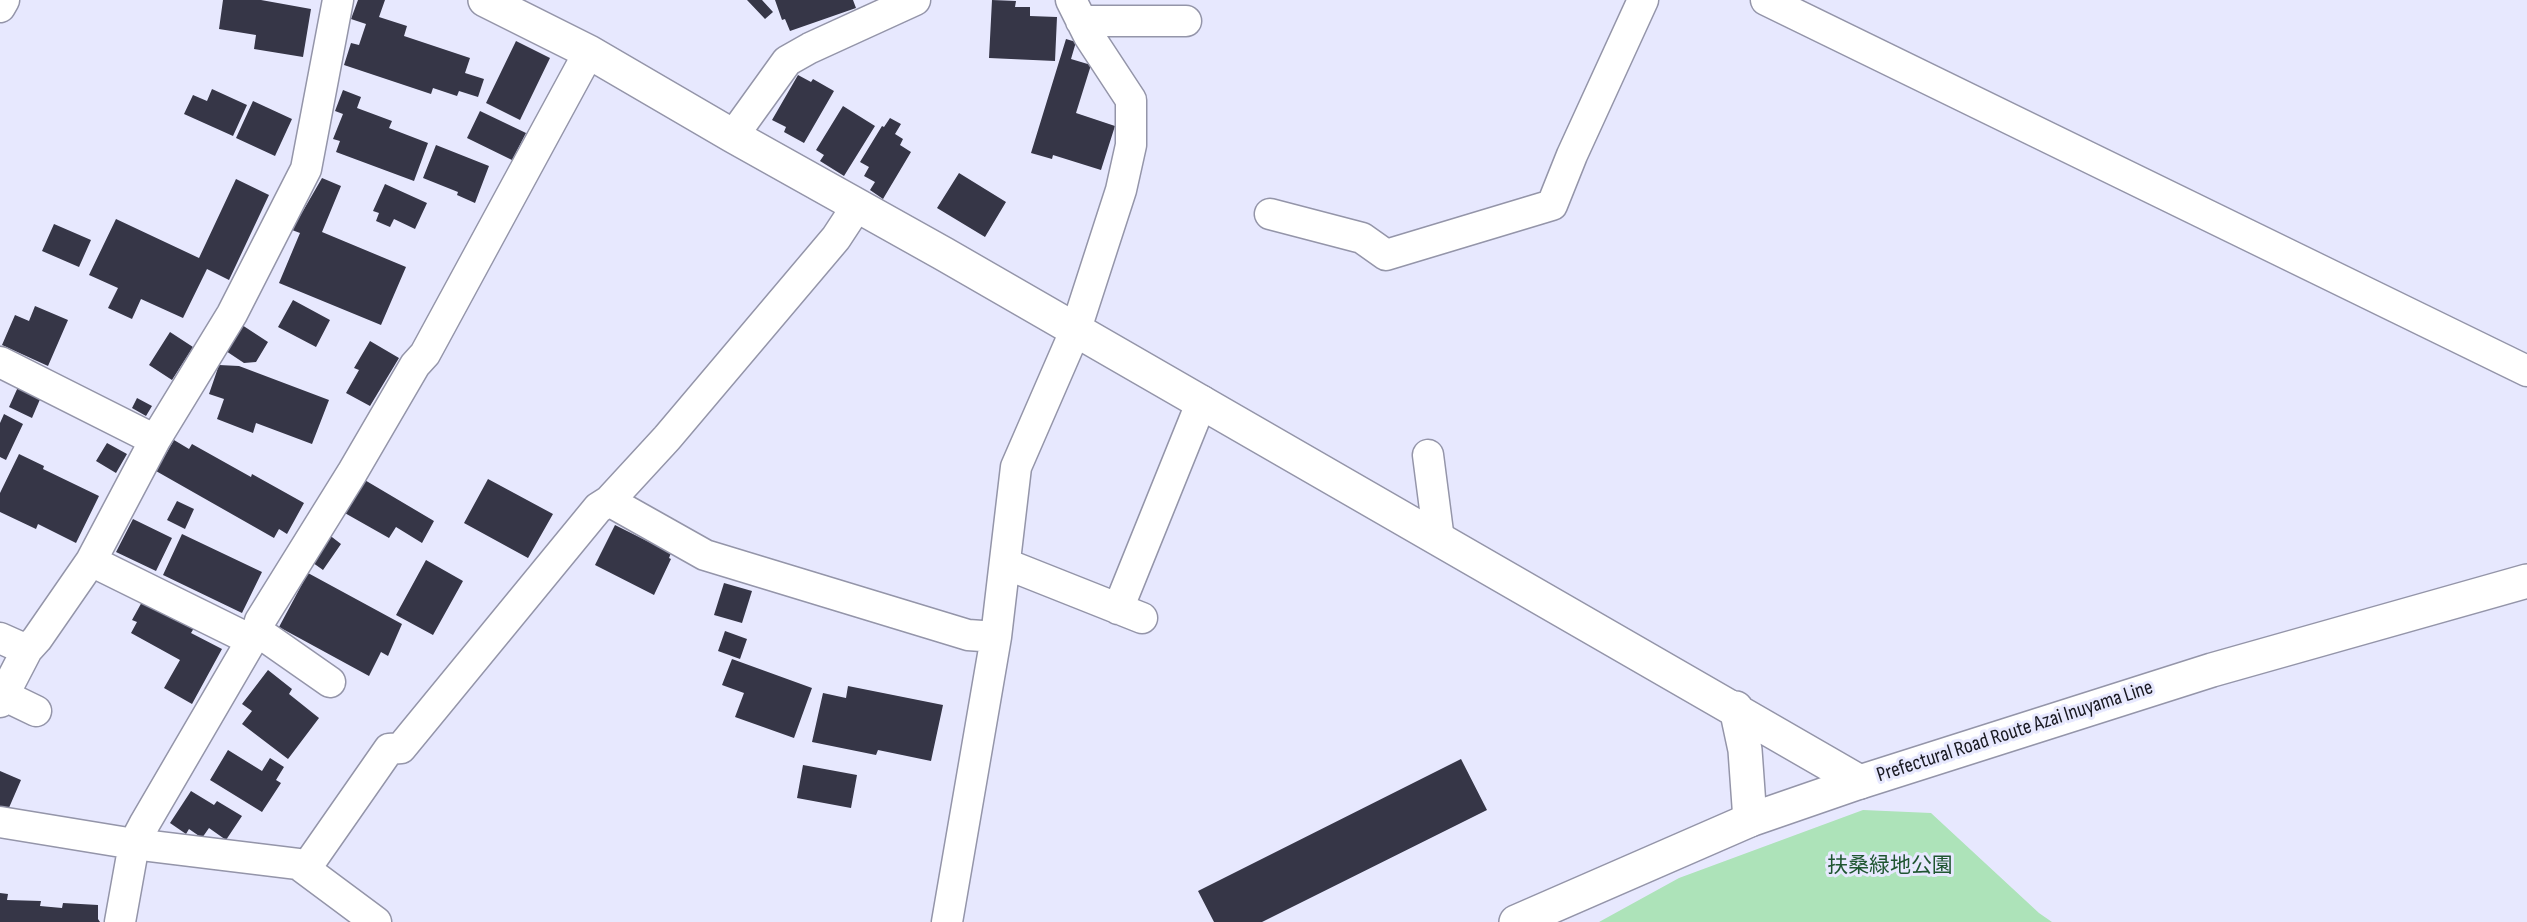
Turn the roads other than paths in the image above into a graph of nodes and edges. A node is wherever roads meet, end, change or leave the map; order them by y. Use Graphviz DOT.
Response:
graph roads {
  1 [pos="4,0"];
  2 [pos="338,0"];
  3 [pos="485,0"];
  4 [pos="915,0"];
  5 [pos="1643,0"];
  6 [pos="1766,0"];
  7 [pos="0,6"];
  8 [pos="1076,11"];
  9 [pos="1186,21"];
  10 [pos="589,52"];
  11 [pos="733,136"];
  12 [pos="857,206"];
  13 [pos="1270,214"];
  14 [pos="1076,329"];
  15 [pos="0,362"];
  16 [pos="2527,372"];
  17 [pos="1202,401"];
  18 [pos="155,440"];
  19 [pos="1428,455"];
  20 [pos="609,501"];
  21 [pos="1439,540"];
  22 [pos="91,561"];
  23 [pos="1006,564"];
  24 [pos="2527,581"];
  25 [pos="254,635"];
  26 [pos="996,637"];
  27 [pos="0,638"];
  28 [pos="27,650"];
  29 [pos="330,682"];
  30 [pos="2,699"];
  31 [pos="1736,708"];
  32 [pos="36,711"];
  33 [pos="1860,782"];
  34 [pos="1750,820"];
  35 [pos="0,822"];
  36 [pos="134,844"];
  37 [pos="306,868"];
  38 [pos="120,922"];
  39 [pos="376,922"];
  40 [pos="947,922"];
  41 [pos="1516,922"];
  1 -- 7 [label="street"];
  2 -- 18 [label="street"];
  3 -- 10 [label="street"];
  4 -- 11 [label="street"];
  5 -- 13 [label="street"];
  6 -- 16 [label="street"];
  8 -- 9 [label="street"];
  8 -- 14 [label="street"];
  10 -- 11 [label="street"];
  10 -- 25 [label="street"];
  11 -- 12 [label="street"];
  12 -- 14 [label="street"];
  12 -- 20 [label="street"];
  14 -- 17 [label="street"];
  14 -- 23 [label="street"];
  15 -- 18 [label="street"];
  17 -- 21 [label="street"];
  17 -- 23 [label="street"];
  18 -- 22 [label="street"];
  19 -- 21 [label="street"];
  20 -- 26 [label="street"];
  20 -- 37 [label="street"];
  21 -- 31 [label="street"];
  22 -- 25 [label="street"];
  22 -- 28 [label="street"];
  23 -- 26 [label="street"];
  24 -- 33 [label="street, Prefectural Road Route Azai Inuyama Line"];
  25 -- 29 [label="street"];
  25 -- 36 [label="street"];
  26 -- 40 [label="street"];
  27 -- 28 [label="street"];
  28 -- 30 [label="street"];
  30 -- 32 [label="street"];
  31 -- 33 [label="street"];
  31 -- 34 [label="street"];
  33 -- 34 [label="street, Prefectural Road Route Azai Inuyama Line"];
  34 -- 41 [label="street, Prefectural Road Route Azai Inuyama Line"];
  35 -- 36 [label="street"];
  36 -- 37 [label="street"];
  36 -- 38 [label="street"];
  37 -- 39 [label="street"];
}
